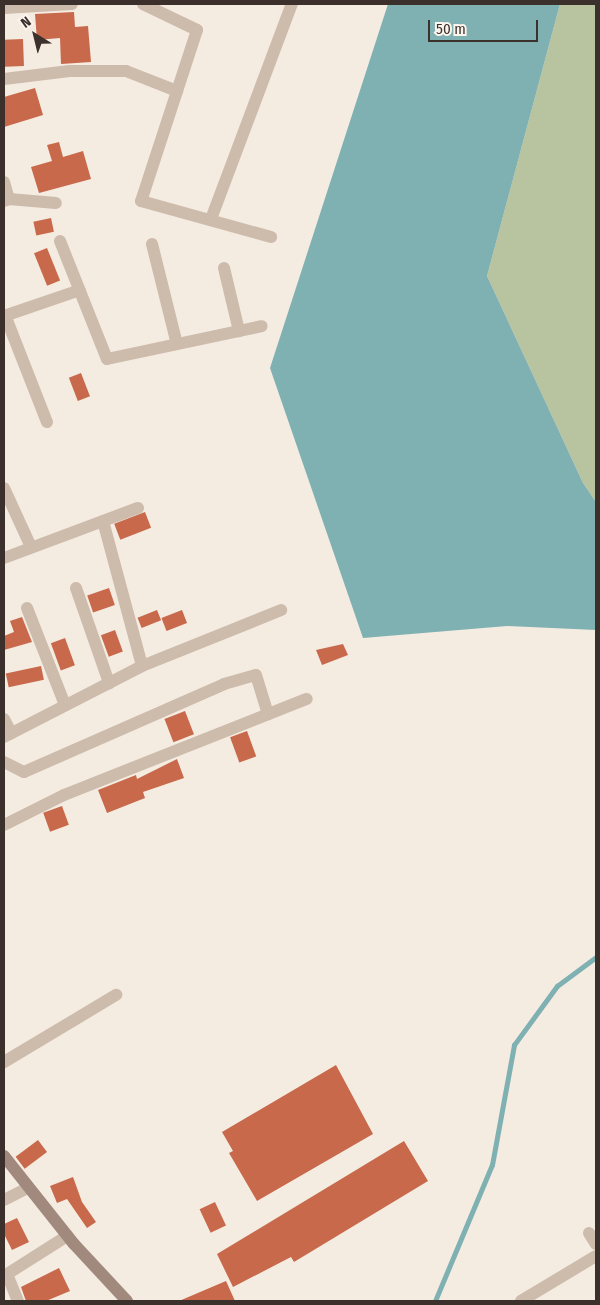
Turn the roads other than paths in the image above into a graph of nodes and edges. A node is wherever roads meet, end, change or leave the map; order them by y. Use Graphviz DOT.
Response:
graph roads {
  1 [pos="72,4"];
  2 [pos="143,4"];
  3 [pos="292,4"];
  4 [pos="4,8"];
  5 [pos="4,79"];
  6 [pos="177,91"];
  7 [pos="4,182"];
  8 [pos="7,200"];
  9 [pos="56,203"];
  10 [pos="211,220"];
  11 [pos="271,237"];
  12 [pos="60,241"];
  13 [pos="152,244"];
  14 [pos="224,268"];
  15 [pos="80,290"];
  16 [pos="4,315"];
  17 [pos="262,326"];
  18 [pos="239,331"];
  19 [pos="177,344"];
  20 [pos="47,422"];
  21 [pos="4,488"];
  22 [pos="138,508"];
  23 [pos="103,521"];
  24 [pos="31,547"];
  25 [pos="4,558"];
  26 [pos="76,588"];
  27 [pos="27,608"];
  28 [pos="282,610"];
  29 [pos="142,666"];
  30 [pos="109,683"];
  31 [pos="307,699"];
  32 [pos="65,706"];
  33 [pos="268,714"];
  34 [pos="4,719"];
  35 [pos="7,735"];
  36 [pos="4,762"];
  37 [pos="4,825"];
  38 [pos="116,996"];
  39 [pos="4,1062"];
  40 [pos="4,1156"];
  41 [pos="28,1188"];
  42 [pos="4,1200"];
  43 [pos="68,1236"];
  44 [pos="596,1256"];
  45 [pos="5,1275"];
  46 [pos="18,1301"];
  47 [pos="127,1301"];
  48 [pos="521,1301"];
  1 -- 4 [label="street"];
  2 -- 6 [label="street"];
  3 -- 10 [label="street"];
  5 -- 6 [label="street"];
  6 -- 10 [label="street"];
  7 -- 8 [label="street"];
  8 -- 9 [label="street"];
  10 -- 11 [label="street"];
  12 -- 15 [label="street"];
  13 -- 19 [label="street"];
  14 -- 18 [label="street"];
  15 -- 16 [label="street"];
  15 -- 19 [label="street"];
  16 -- 20 [label="street"];
  17 -- 18 [label="street"];
  18 -- 19 [label="street"];
  21 -- 24 [label="street"];
  22 -- 23 [label="street"];
  23 -- 24 [label="street"];
  23 -- 29 [label="street"];
  24 -- 25 [label="street"];
  26 -- 30 [label="street"];
  27 -- 32 [label="street"];
  28 -- 29 [label="street"];
  29 -- 30 [label="street"];
  30 -- 32 [label="street"];
  31 -- 33 [label="street"];
  32 -- 35 [label="street"];
  33 -- 36 [label="street"];
  33 -- 37 [label="street"];
  34 -- 35 [label="street"];
  38 -- 39 [label="street"];
  40 -- 41 [label="street"];
  41 -- 42 [label="street"];
  41 -- 43 [label="street"];
  43 -- 45 [label="street"];
  43 -- 47 [label="street"];
  44 -- 48 [label="street"];
  45 -- 46 [label="street"];
}
